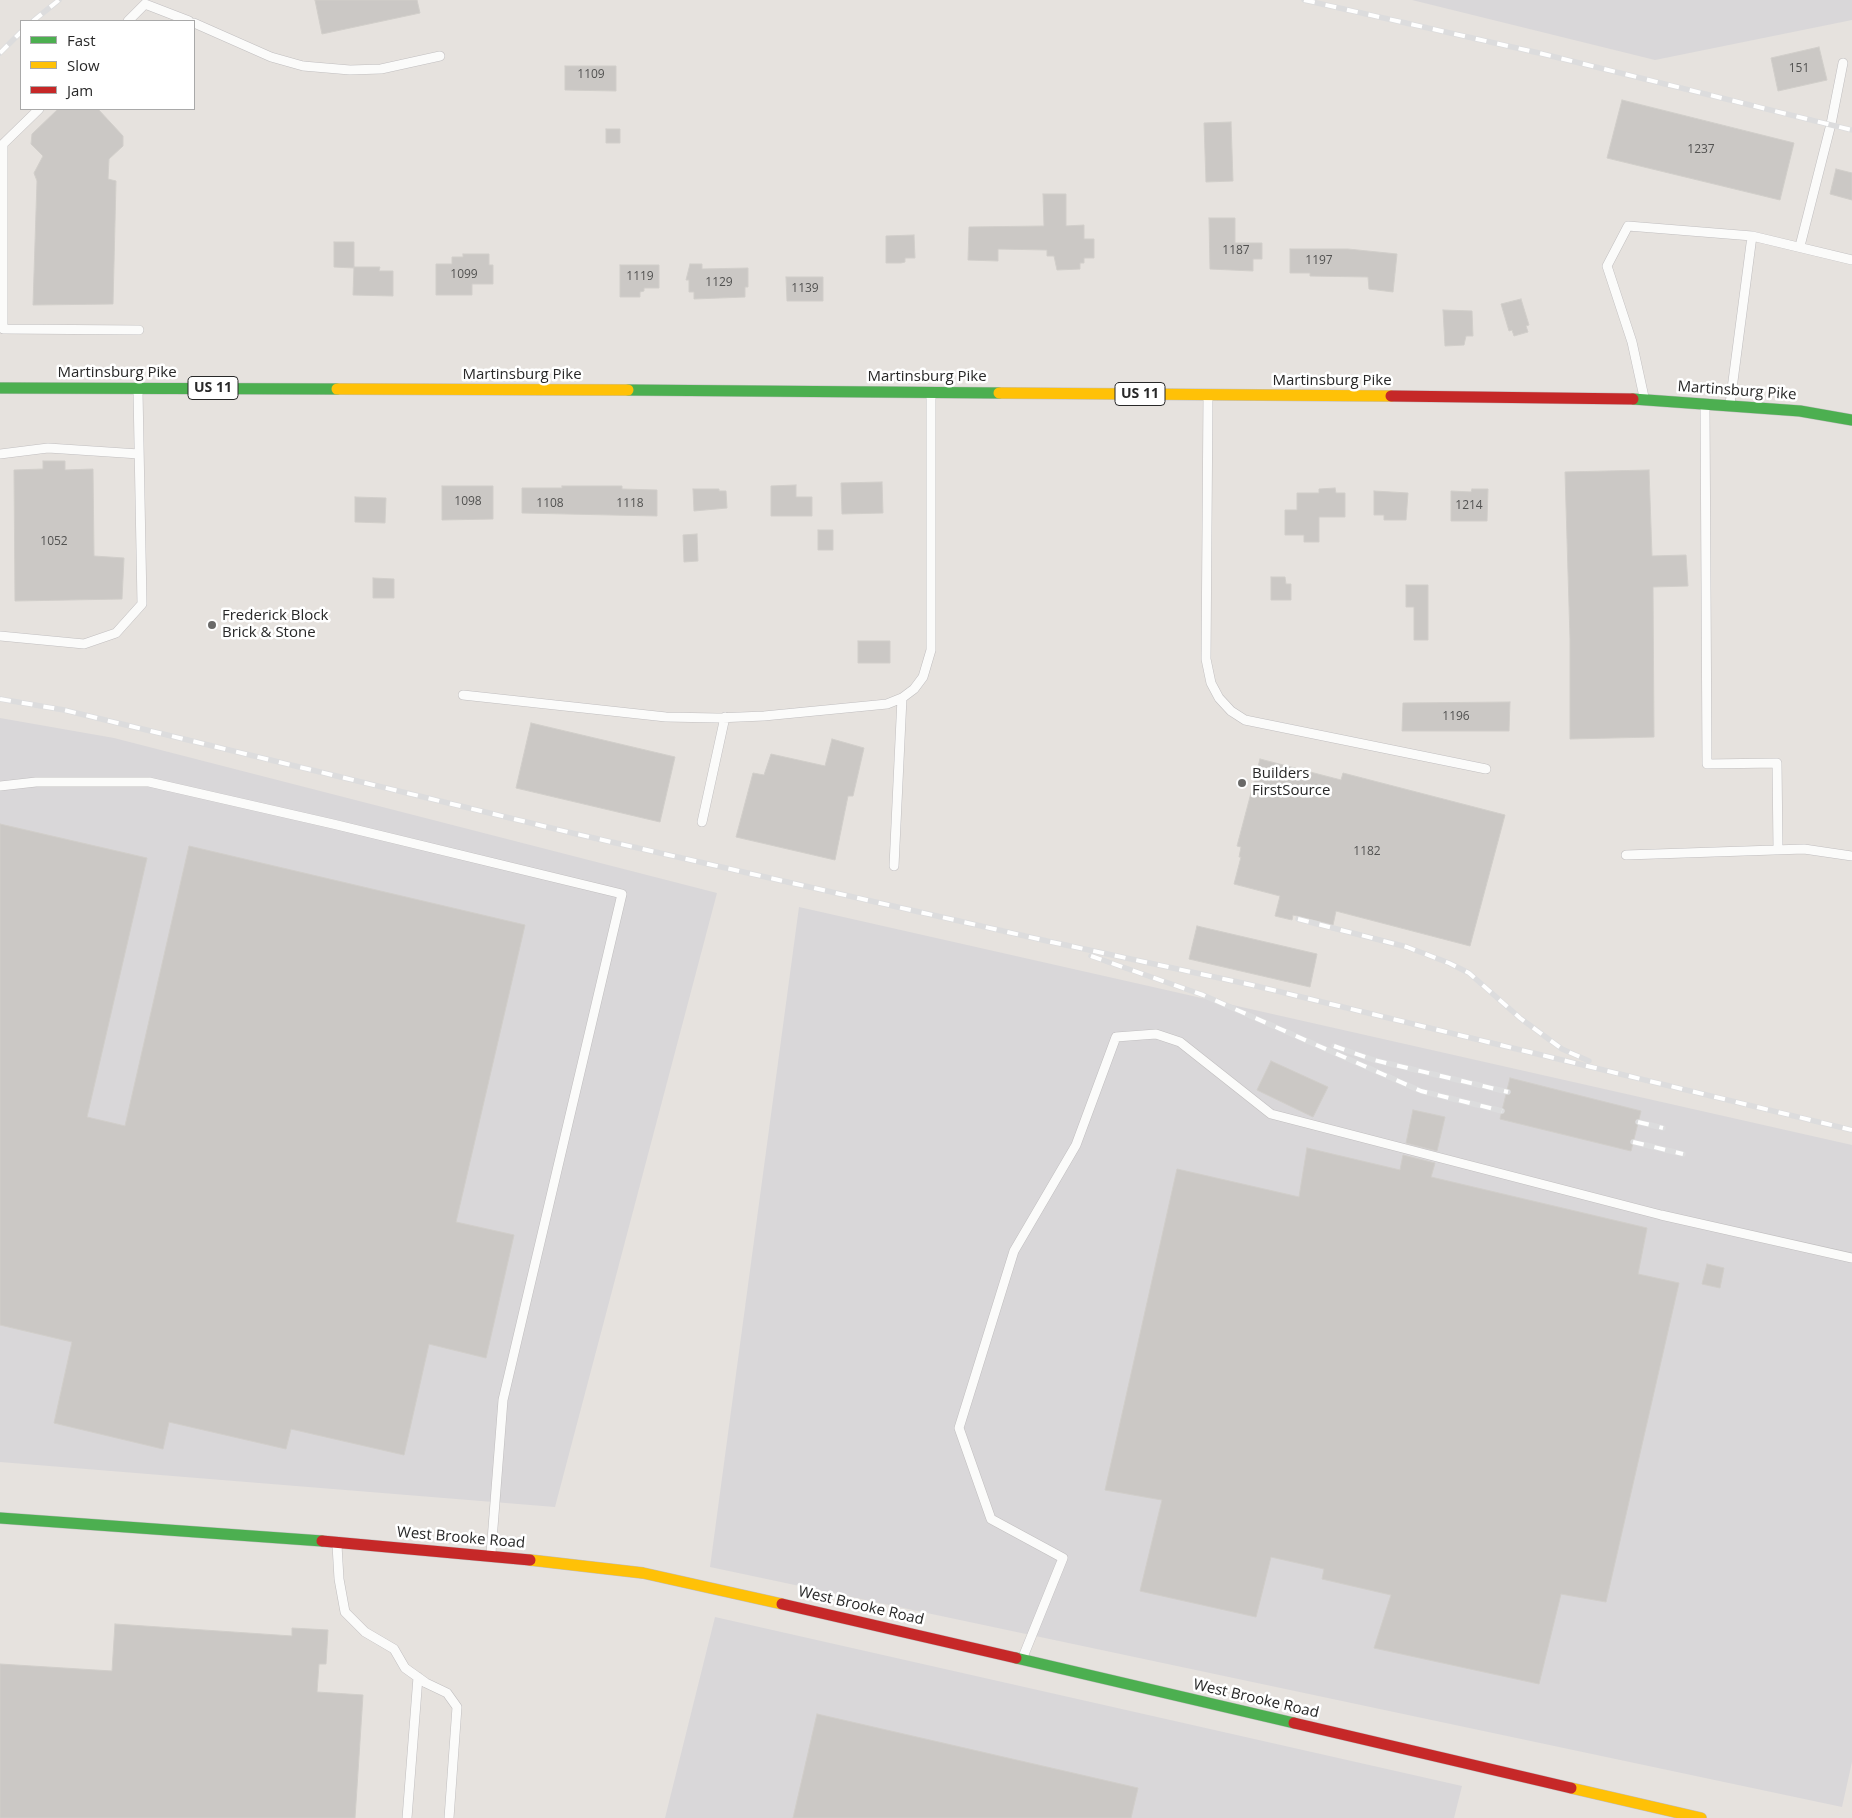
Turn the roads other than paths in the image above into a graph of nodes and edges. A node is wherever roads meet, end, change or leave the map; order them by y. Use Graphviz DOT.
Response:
graph roads {
  1 [pos="129,20"];
  2 [pos="186,20"];
  3 [pos="195,23"];
  4 [pos="440,56"];
  5 [pos="1843,63"];
  6 [pos="38,110"];
  7 [pos="1752,236"];
  8 [pos="1800,246"];
  9 [pos="1852,260"];
  10 [pos="2,276"];
  11 [pos="138,330"];
  12 [pos="138,387"];
  13 [pos="0,388"];
  14 [pos="931,393"];
  15 [pos="1208,395"];
  16 [pos="1644,400"];
  17 [pos="1705,403"];
  18 [pos="1730,405"];
  19 [pos="1852,420"];
  20 [pos="0,454"];
  21 [pos="139,454"];
  22 [pos="0,636"];
  23 [pos="463,695"];
  24 [pos="902,698"];
  25 [pos="725,717"];
  26 [pos="1486,769"];
  27 [pos="0,786"];
  28 [pos="702,822"];
  29 [pos="1778,849"];
  30 [pos="1626,855"];
  31 [pos="1852,856"];
  32 [pos="894,866"];
  33 [pos="1852,1258"];
  34 [pos="0,1518"];
  35 [pos="337,1542"];
  36 [pos="490,1556"];
  37 [pos="1022,1659"];
  38 [pos="418,1677"];
  39 [pos="407,1818"];
  40 [pos="449,1818"];
  41 [pos="1701,1818"];
  1 -- 2 [label="lane"];
  3 -- 4 [label="lane"];
  5 -- 8 [label="lane"];
  6 -- 10 [label="lane"];
  7 -- 8 [label="lane"];
  7 -- 16 [label="lane"];
  7 -- 18 [label="lane"];
  8 -- 9 [label="lane"];
  10 -- 11 [label="lane"];
  12 -- 13 [label="main road, Martinsburg Pike / US 11"];
  12 -- 14 [label="main road, Martinsburg Pike / US 11"];
  12 -- 21 [label="lane"];
  14 -- 15 [label="main road, Martinsburg Pike / US 11"];
  14 -- 24 [label="lane"];
  15 -- 16 [label="main road, Martinsburg Pike / US 11"];
  15 -- 26 [label="lane"];
  16 -- 17 [label="main road, Martinsburg Pike / US 11"];
  17 -- 18 [label="main road, Martinsburg Pike / US 11"];
  17 -- 29 [label="lane"];
  18 -- 19 [label="main road, Martinsburg Pike / US 11"];
  20 -- 21 [label="lane"];
  21 -- 22 [label="lane"];
  23 -- 25 [label="lane"];
  24 -- 25 [label="lane"];
  24 -- 32 [label="lane"];
  25 -- 28 [label="lane"];
  27 -- 36 [label="lane"];
  29 -- 30 [label="lane"];
  29 -- 31 [label="lane"];
  33 -- 37 [label="lane"];
  34 -- 35 [label="main road, West Brooke Road"];
  35 -- 36 [label="main road, West Brooke Road"];
  35 -- 38 [label="lane"];
  36 -- 37 [label="main road, West Brooke Road"];
  37 -- 41 [label="main road, West Brooke Road"];
  38 -- 39 [label="lane"];
  38 -- 40 [label="lane"];
}
